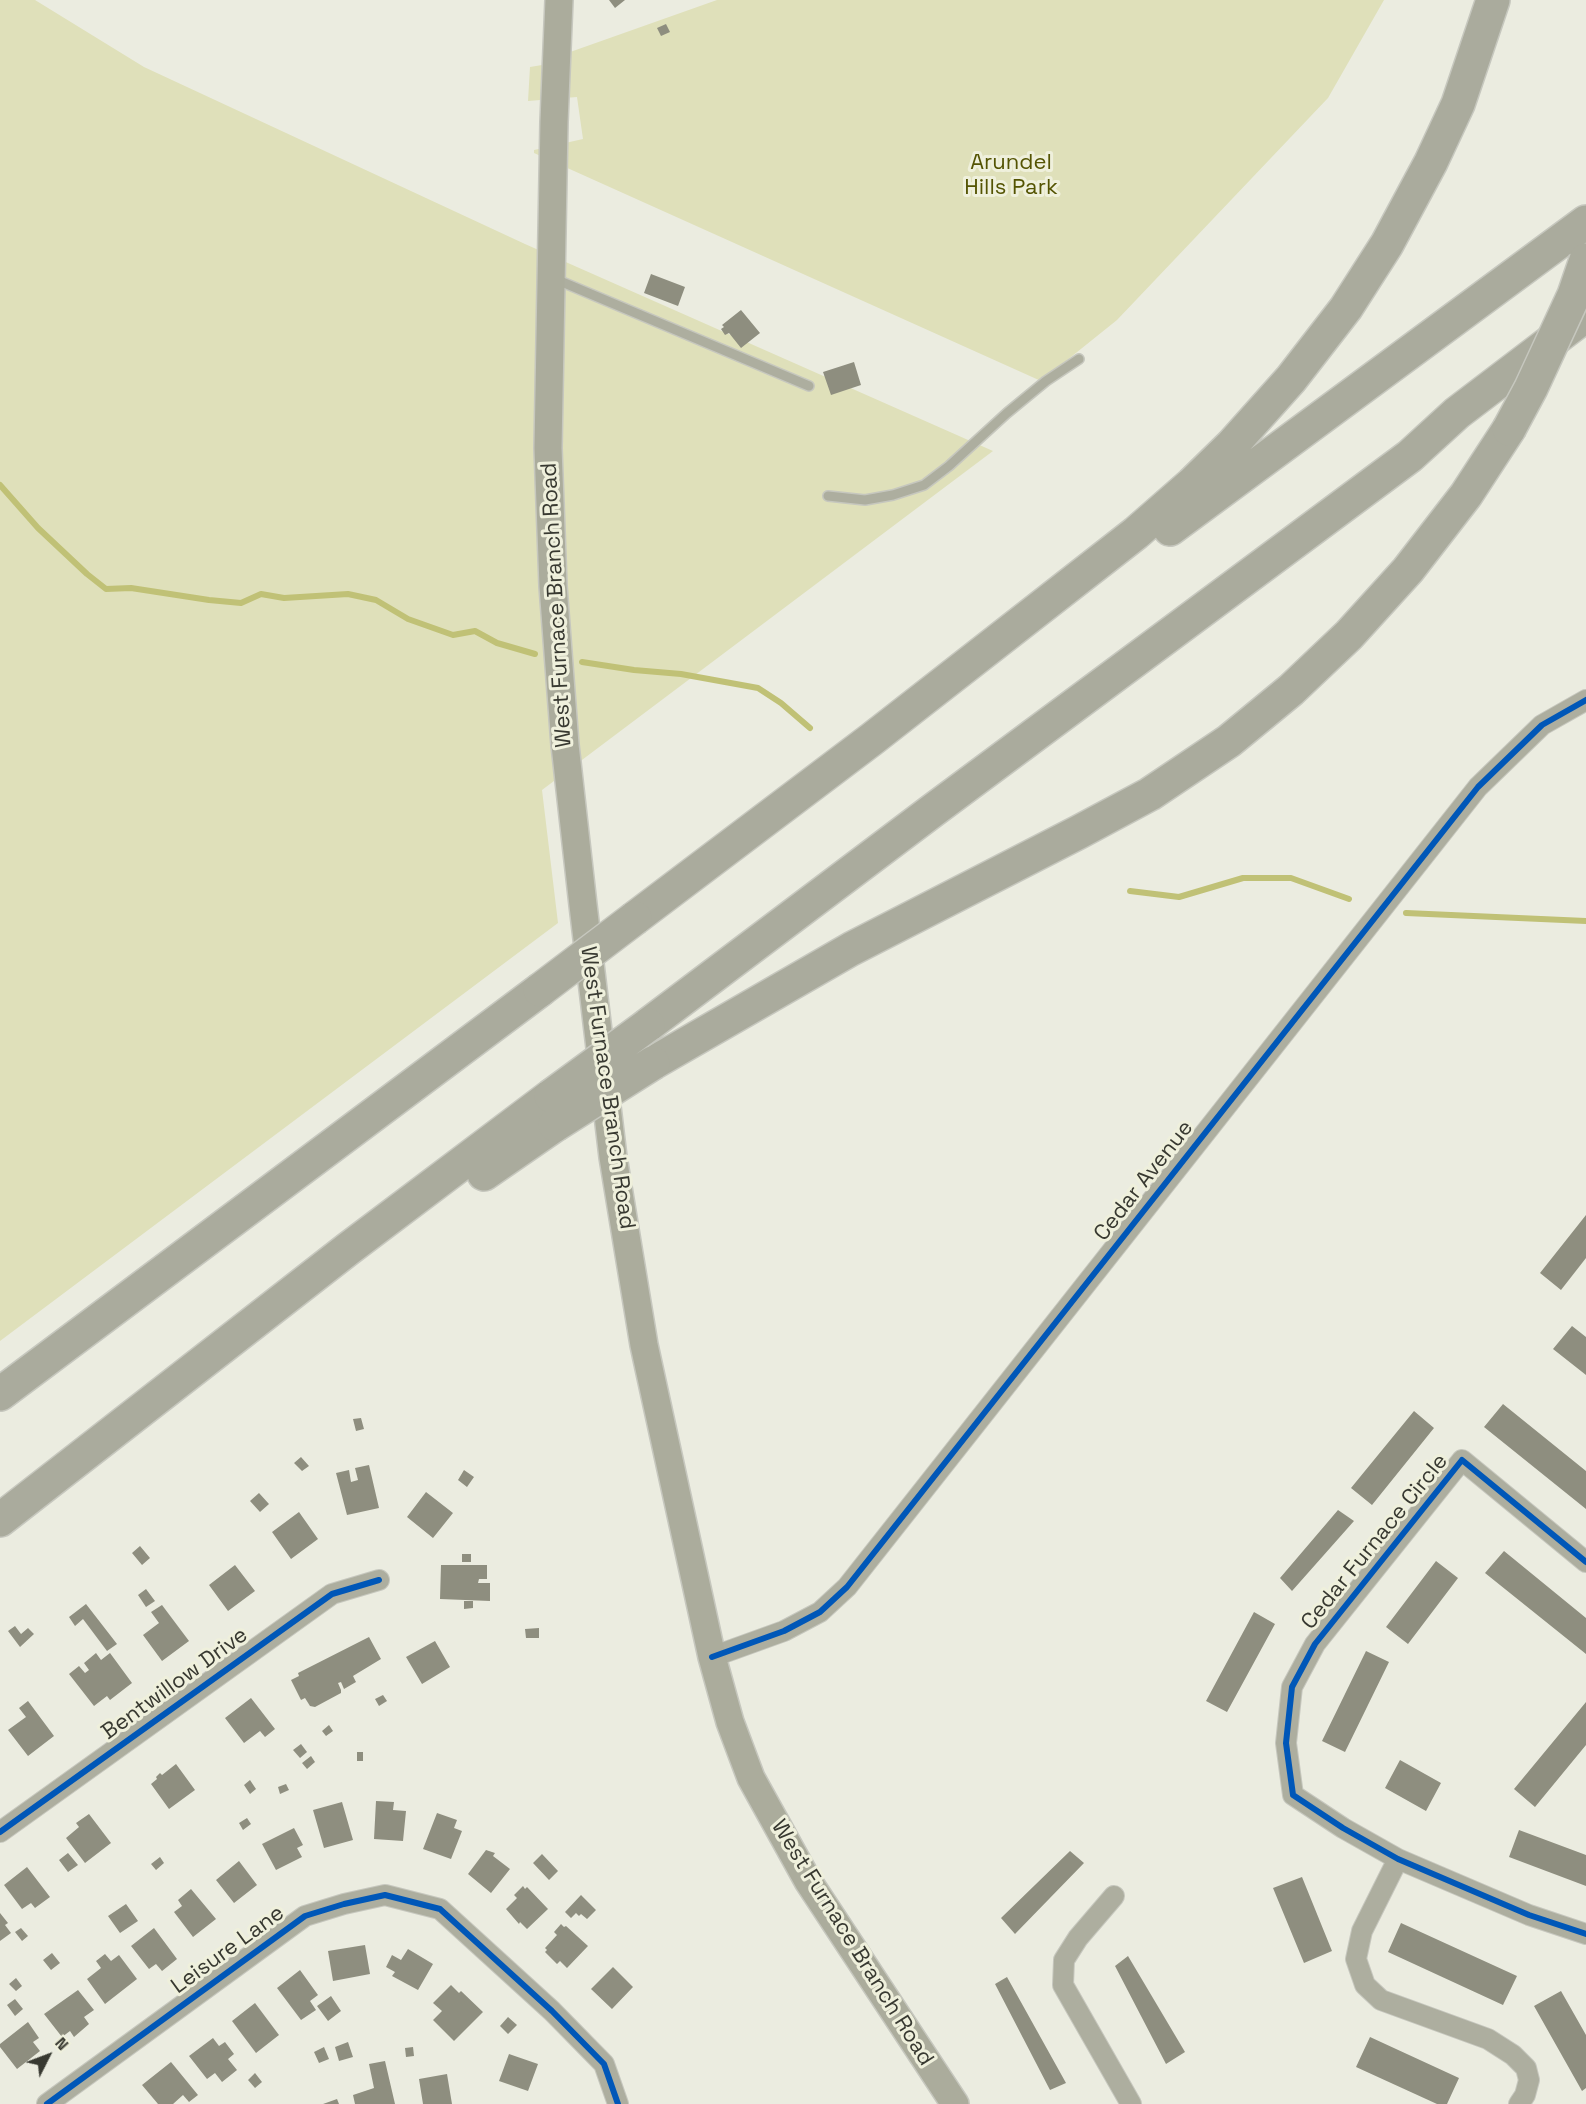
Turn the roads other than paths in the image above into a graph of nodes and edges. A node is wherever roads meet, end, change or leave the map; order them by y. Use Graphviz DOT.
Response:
graph roads {
  1 [pos="559,0"];
  2 [pos="1493,0"];
  3 [pos="1586,222"];
  4 [pos="1586,260"];
  5 [pos="550,276"];
  6 [pos="1586,315"];
  7 [pos="1586,342"];
  8 [pos="1079,359"];
  9 [pos="809,386"];
  10 [pos="1410,456"];
  11 [pos="828,496"];
  12 [pos="1586,700"];
  13 [pos="872,739"];
  14 [pos="553,1111"];
  15 [pos="0,1394"];
  16 [pos="0,1520"];
  17 [pos="0,1526"];
  18 [pos="1586,1562"];
  19 [pos="378,1580"];
  20 [pos="712,1657"];
  21 [pos="0,1832"];
  22 [pos="1398,1859"];
  23 [pos="1114,1896"];
  24 [pos="1586,1934"];
  25 [pos="47,2104"];
  26 [pos="618,2104"];
  27 [pos="955,2104"];
  28 [pos="1131,2104"];
  29 [pos="1519,2104"];
  1 -- 5 [label="main road, West Furnace Branch Road"];
  2 -- 13 [label="highway"];
  3 -- 13 [label="highway"];
  4 -- 14 [label="highway, bridge"];
  5 -- 9 [label="lane"];
  5 -- 20 [label="main road, West Furnace Branch Road"];
  6 -- 10 [label="highway"];
  7 -- 10 [label="highway"];
  8 -- 11 [label="lane"];
  10 -- 14 [label="highway, bridge"];
  12 -- 20 [label="street, Cedar Avenue"];
  13 -- 15 [label="highway, bridge"];
  14 -- 16 [label="highway"];
  14 -- 17 [label="highway"];
  18 -- 22 [label="street, Cedar Furnace Circle"];
  19 -- 21 [label="street, Bentwillow Drive"];
  20 -- 27 [label="main road, West Furnace Branch Road"];
  22 -- 24 [label="street, Cedar Furnace Circle"];
  22 -- 29 [label="street"];
  23 -- 28 [label="street"];
  25 -- 26 [label="street, Leisure Lane"];
}
